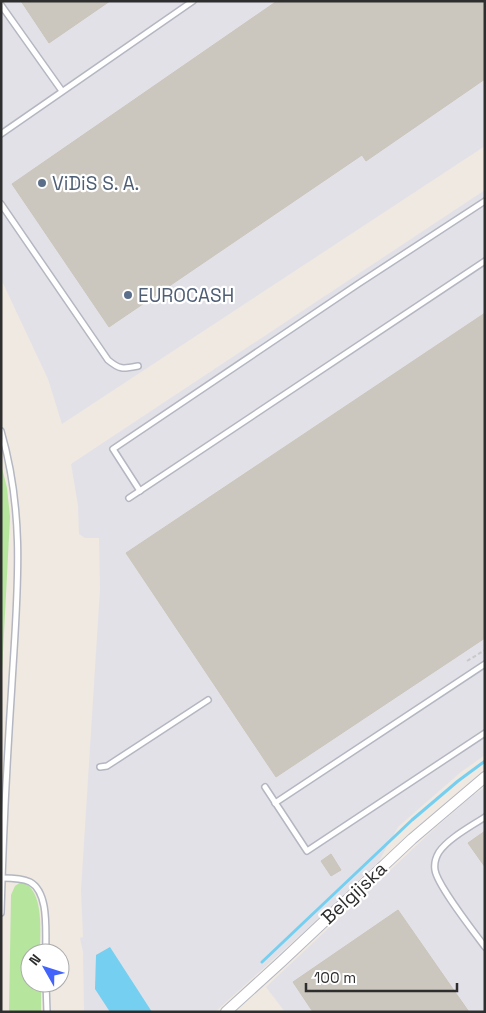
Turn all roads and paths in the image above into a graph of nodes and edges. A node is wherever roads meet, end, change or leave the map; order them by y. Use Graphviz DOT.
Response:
graph roads {
  1 [pos="193,1"];
  2 [pos="1,5"];
  3 [pos="62,91"];
  4 [pos="1,134"];
  5 [pos="485,201"];
  6 [pos="1,204"];
  7 [pos="485,261"];
  8 [pos="138,366"];
  9 [pos="1,431"];
  10 [pos="140,491"];
  11 [pos="129,498"];
  12 [pos="485,650"];
  13 [pos="467,661"];
  14 [pos="485,664"];
  15 [pos="208,700"];
  16 [pos="485,733"];
  17 [pos="100,766"];
  18 [pos="485,777"];
  19 [pos="265,787"];
  20 [pos="275,803"];
  21 [pos="485,818"];
  22 [pos="2,878"];
  23 [pos="1,913"];
  24 [pos="46,943"];
  25 [pos="485,948"];
  26 [pos="46,993"];
  27 [pos="47,1012"];
  28 [pos="226,1012"];
  1 -- 3 [label="lane"];
  2 -- 3 [label="lane"];
  3 -- 4 [label="lane"];
  5 -- 10 [label="lane"];
  6 -- 8 [label="lane"];
  7 -- 10 [label="lane"];
  9 -- 22 [label="lane"];
  10 -- 11 [label="lane"];
  12 -- 13 [label="path"];
  14 -- 20 [label="lane"];
  15 -- 17 [label="lane"];
  16 -- 20 [label="lane"];
  18 -- 28 [label="street, Belgijska"];
  19 -- 20 [label="lane"];
  21 -- 25 [label="lane"];
  22 -- 23 [label="lane"];
  22 -- 24 [label="lane"];
  26 -- 27 [label="lane"];
}
